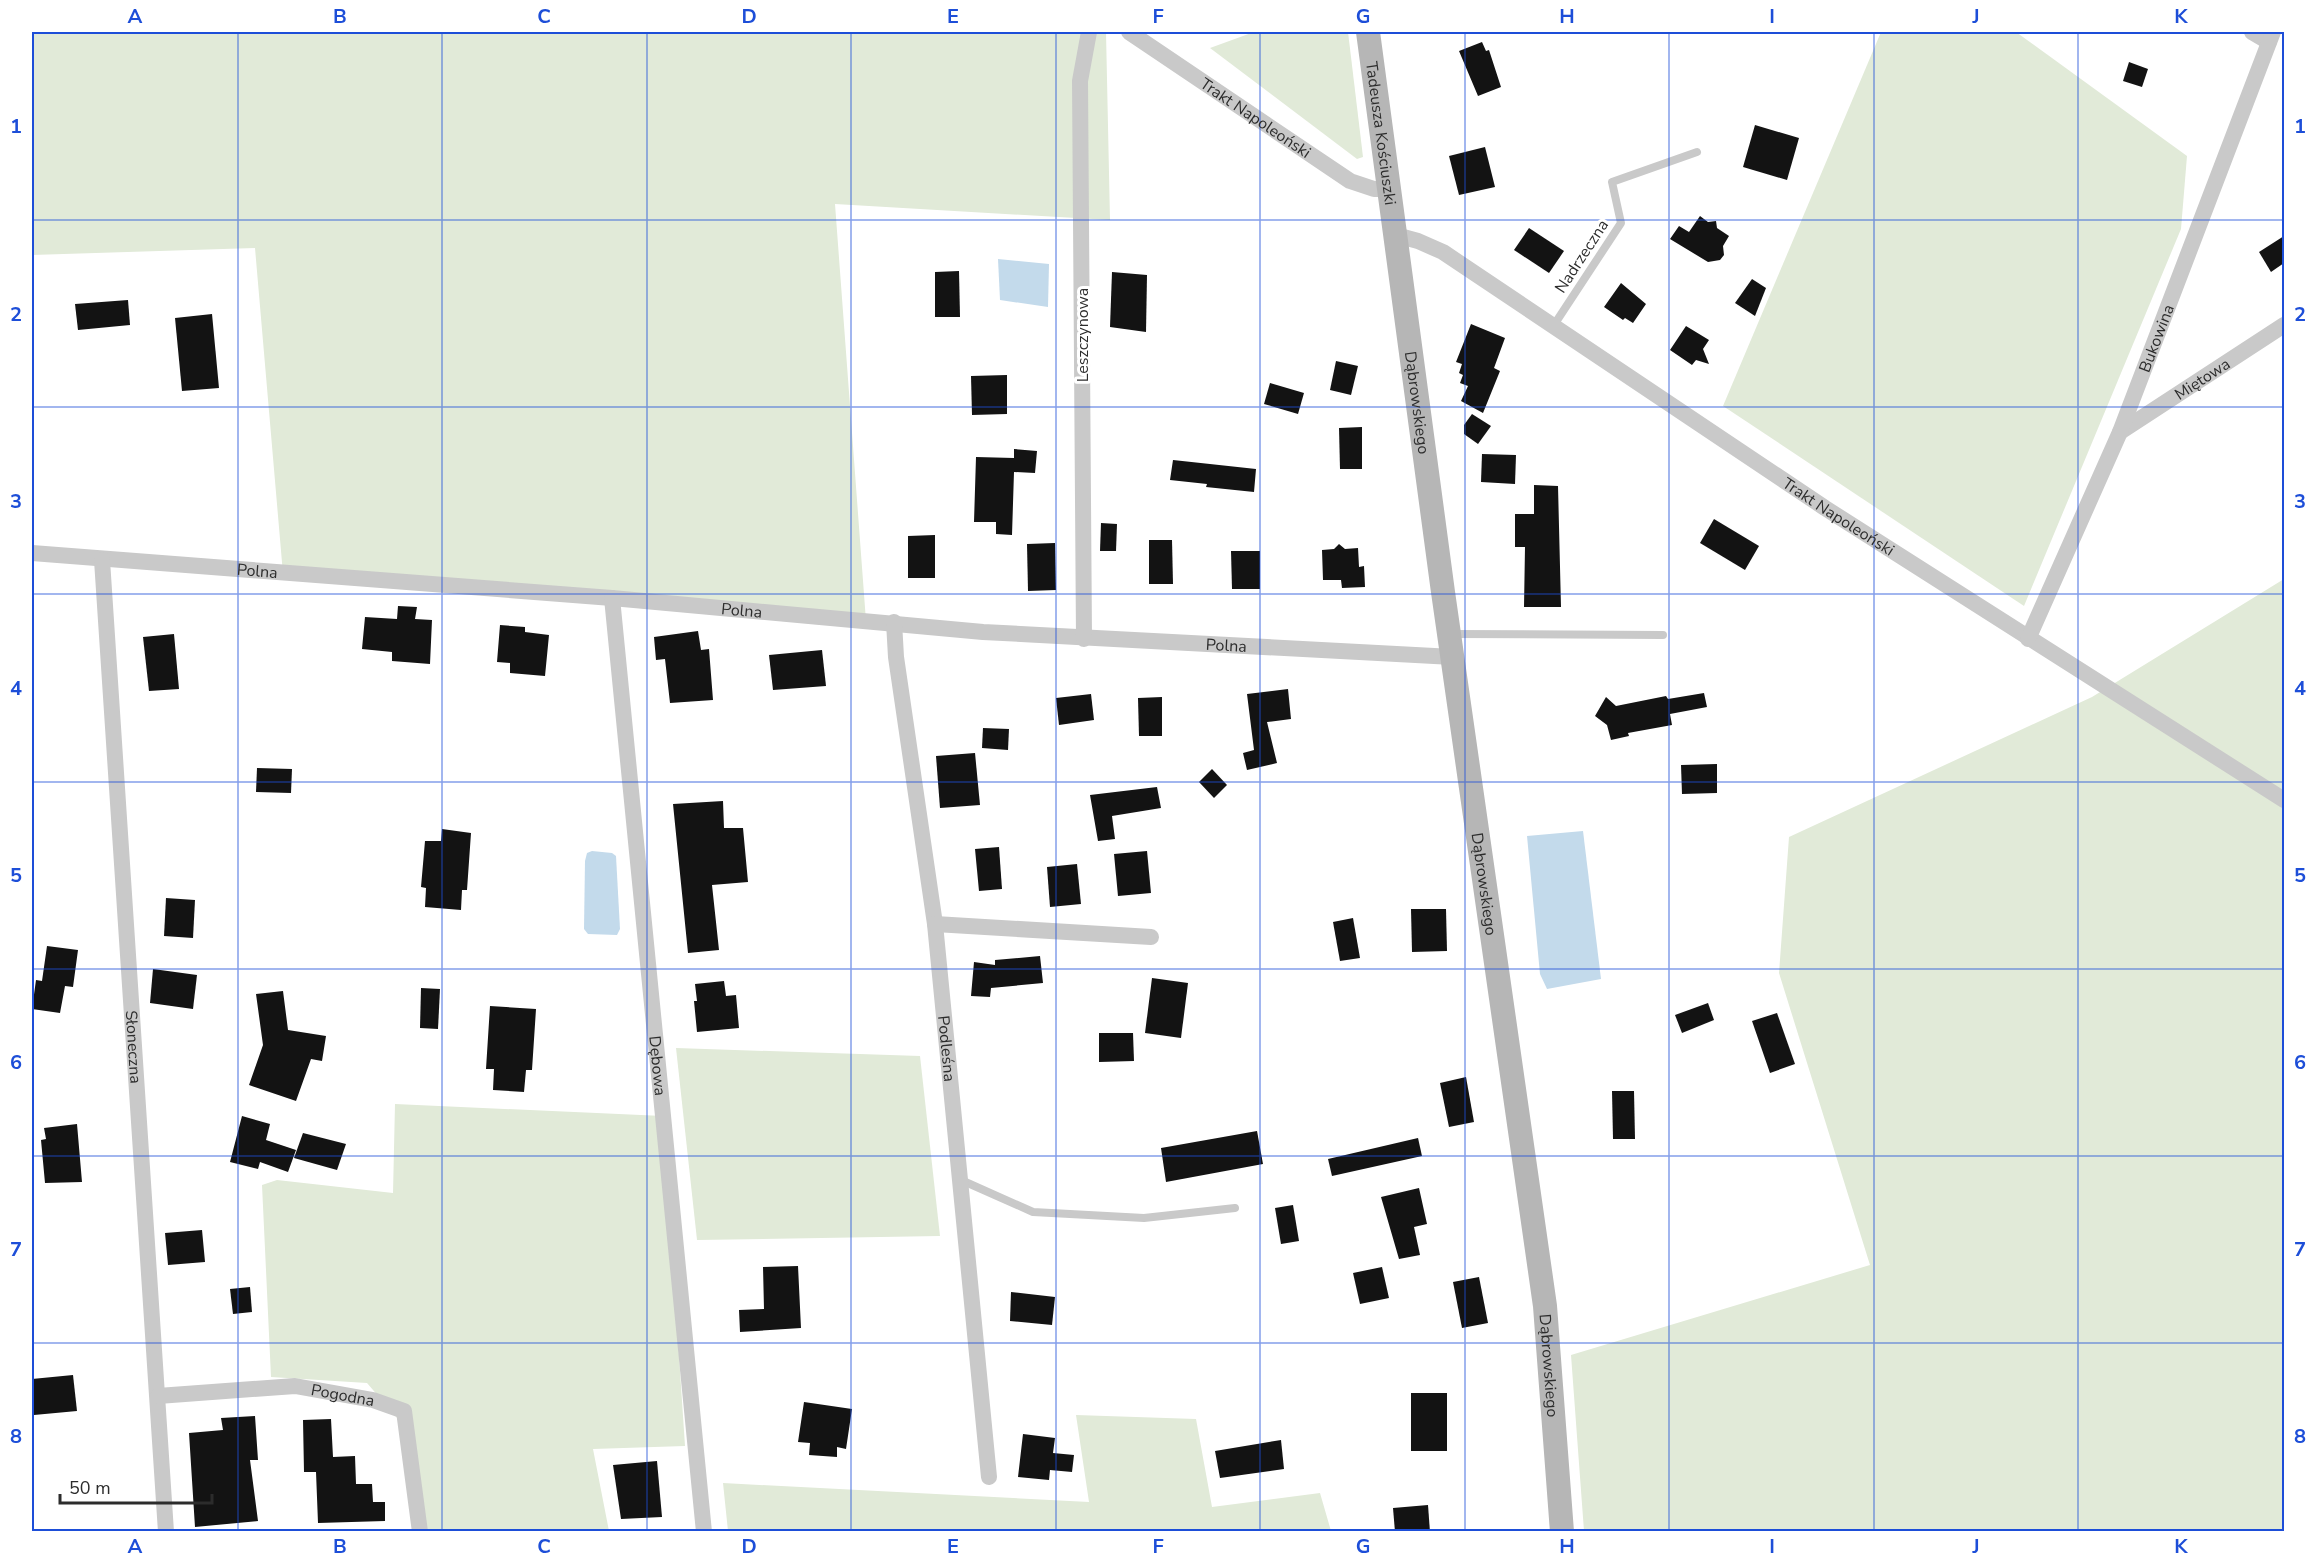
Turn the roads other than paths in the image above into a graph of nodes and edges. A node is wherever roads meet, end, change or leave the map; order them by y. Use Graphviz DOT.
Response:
graph roads {
  1 [pos="1089,32"];
  2 [pos="1129,32"];
  3 [pos="1368,32"];
  4 [pos="2252,32"];
  5 [pos="2271,37"];
  6 [pos="1696,152"];
  7 [pos="1388,189"];
  8 [pos="1396,236"];
  9 [pos="1554,325"];
  10 [pos="2284,325"];
  11 [pos="2120,432"];
  12 [pos="32,554"];
  13 [pos="102,560"];
  14 [pos="612,598"];
  15 [pos="894,622"];
  16 [pos="1663,634"];
  17 [pos="1084,639"];
  18 [pos="2028,639"];
  19 [pos="1451,645"];
  20 [pos="2284,800"];
  21 [pos="935,924"];
  22 [pos="1151,937"];
  23 [pos="961,1180"];
  24 [pos="1235,1208"];
  25 [pos="158,1396"];
  26 [pos="989,1476"];
  27 [pos="166,1532"];
  28 [pos="420,1532"];
  29 [pos="704,1532"];
  30 [pos="1562,1532"];
  1 -- 17 [label="street, Leszczynowa"];
  2 -- 7 [label="street, Trakt Napoleoński"];
  3 -- 7 [label="street, Tadeusza Kościuszki"];
  4 -- 5 [label="street"];
  5 -- 11 [label="street, Bukowina"];
  6 -- 9 [label="lane, Nadrzeczna"];
  7 -- 8 [label="street, Tadeusza Kościuszki"];
  8 -- 9 [label="street, Trakt Napoleoński"];
  8 -- 19 [label="street, Dąbrowskiego"];
  9 -- 18 [label="street, Trakt Napoleoński"];
  10 -- 11 [label="street, Miętowa"];
  11 -- 18 [label="street, Bukowina"];
  12 -- 13 [label="street, Polna"];
  13 -- 14 [label="street, Polna"];
  13 -- 25 [label="street, Słoneczna"];
  14 -- 15 [label="street, Polna"];
  14 -- 29 [label="street, Dębowa"];
  15 -- 17 [label="street, Polna"];
  15 -- 21 [label="street, Podleśna"];
  16 -- 19 [label="lane"];
  17 -- 19 [label="street, Polna"];
  18 -- 20 [label="street, Trakt Napoleoński"];
  19 -- 30 [label="street, Dąbrowskiego"];
  21 -- 22 [label="street"];
  21 -- 23 [label="street, Podleśna"];
  23 -- 24 [label="lane"];
  23 -- 26 [label="street, Podleśna"];
  25 -- 27 [label="street, Słoneczna"];
  25 -- 28 [label="street, Pogodna"];
}
